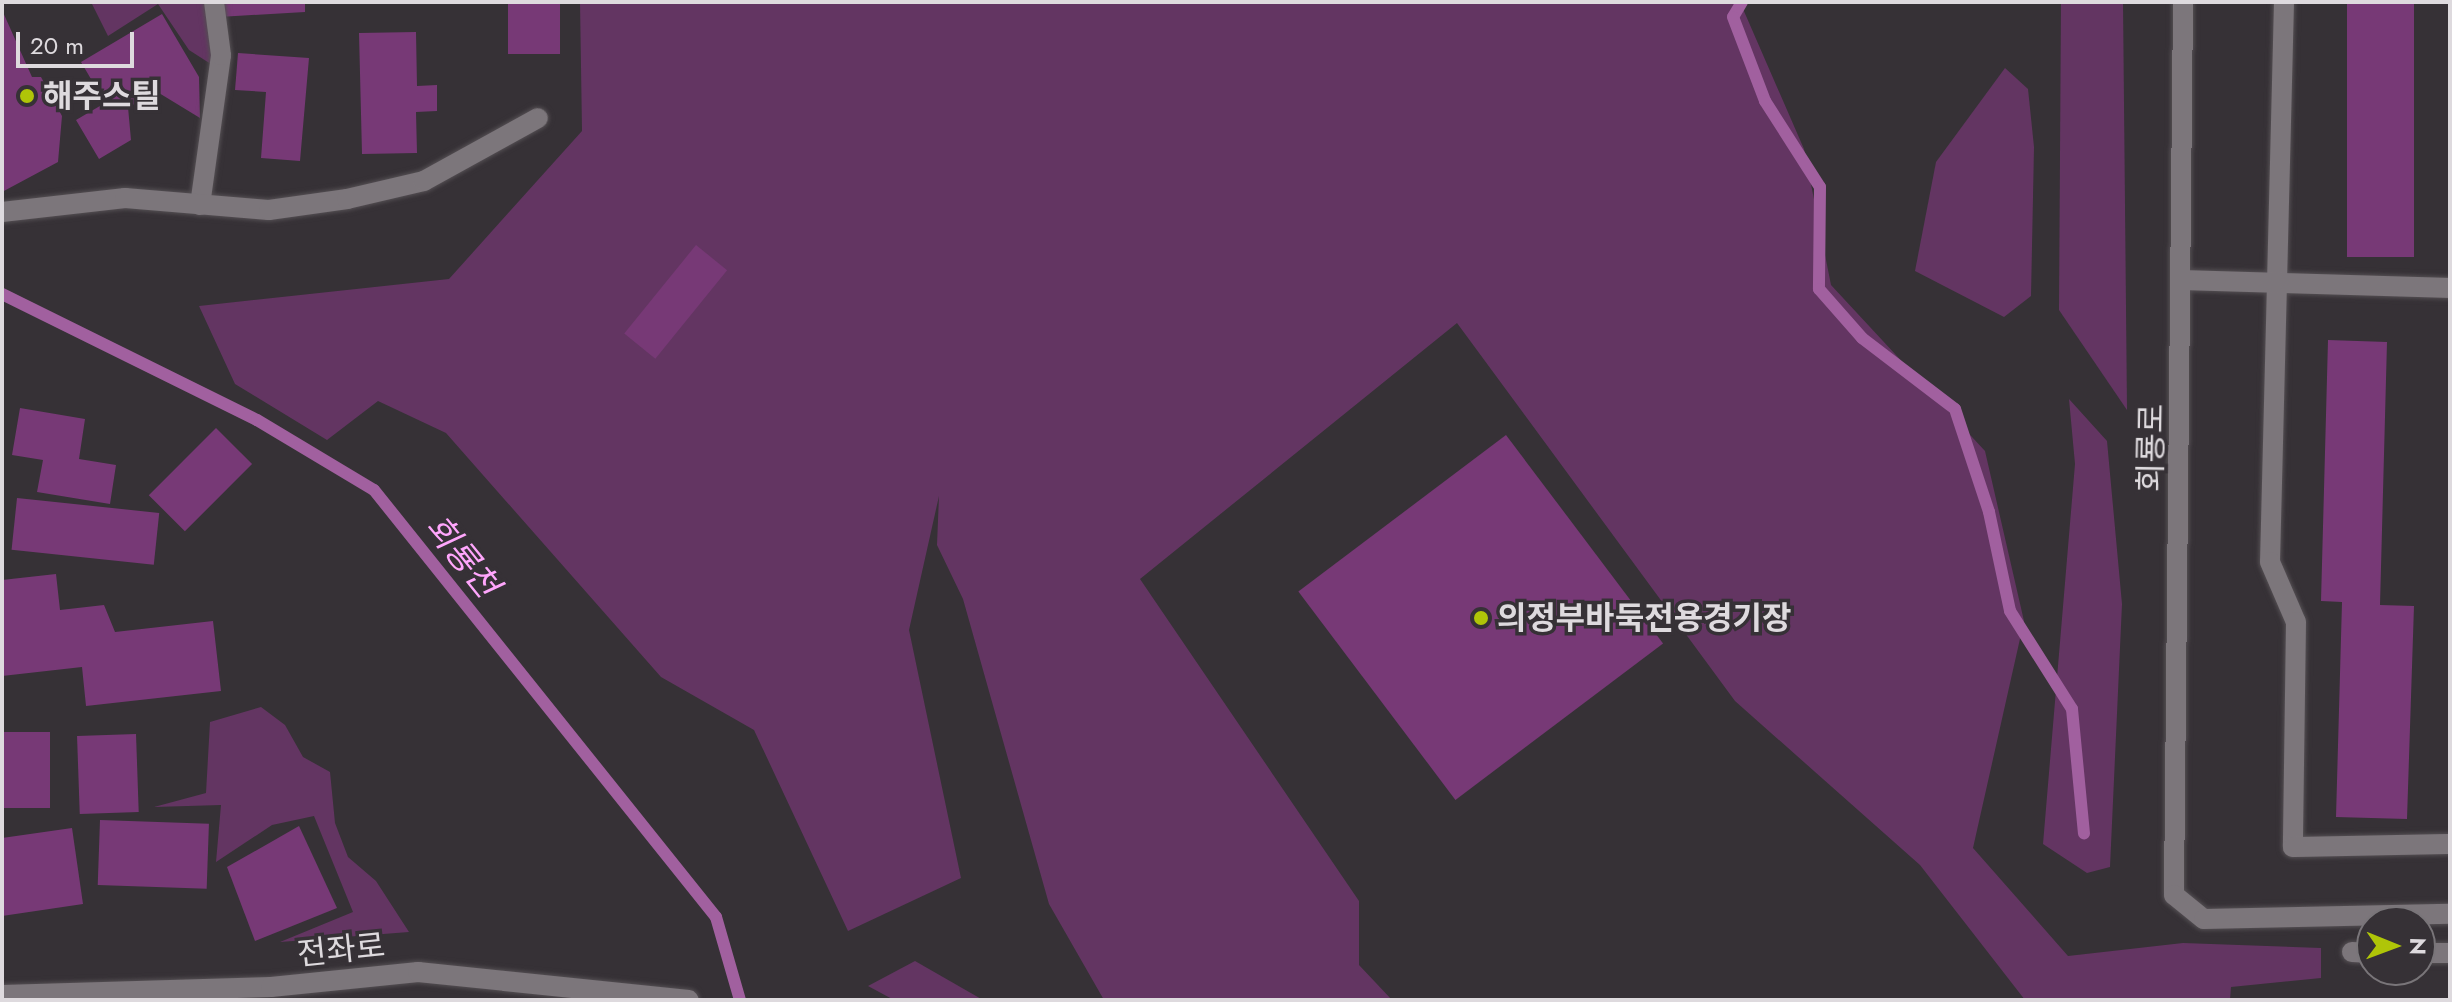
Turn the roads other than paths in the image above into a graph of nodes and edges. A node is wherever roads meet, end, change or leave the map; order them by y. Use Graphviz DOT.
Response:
graph roads {
  1 [pos="214,2"];
  2 [pos="2183,2"];
  3 [pos="2284,2"];
  4 [pos="538,118"];
  5 [pos="200,205"];
  6 [pos="2,212"];
  7 [pos="2183,280"];
  8 [pos="2278,284"];
  9 [pos="2450,288"];
  10 [pos="2450,844"];
  11 [pos="2450,914"];
  12 [pos="2,995"];
  13 [pos="686,1000"];
  1 -- 5 [label="street"];
  2 -- 7 [label="street, 회룡로"];
  3 -- 8 [label="street"];
  4 -- 5 [label="street"];
  5 -- 6 [label="street"];
  7 -- 8 [label="street"];
  7 -- 11 [label="street, 회룡로"];
  8 -- 9 [label="street"];
  8 -- 10 [label="street"];
  12 -- 13 [label="street, 전좌로"];
}
